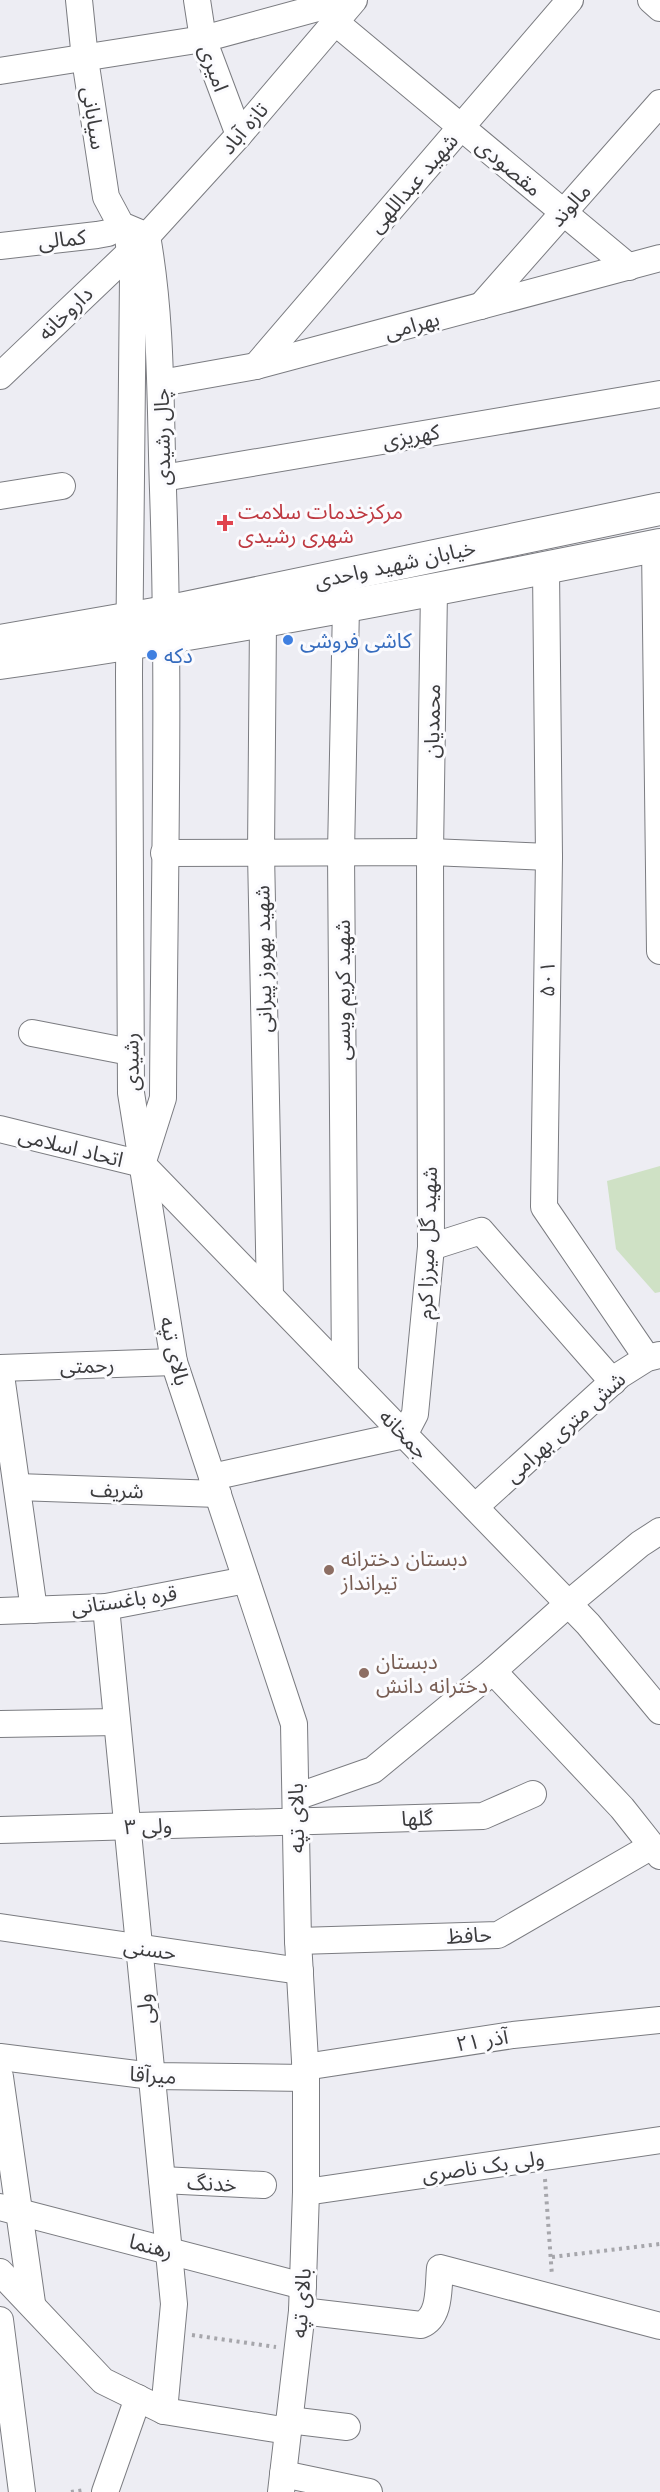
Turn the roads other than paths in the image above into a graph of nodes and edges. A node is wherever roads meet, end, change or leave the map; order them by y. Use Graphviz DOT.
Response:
graph roads {
  1 [pos="79,0"];
  2 [pos="197,0"];
  3 [pos="354,0"];
  4 [pos="570,0"];
  5 [pos="651,0"];
  6 [pos="660,8"];
  7 [pos="341,11"];
  8 [pos="203,39"];
  9 [pos="85,59"];
  10 [pos="0,71"];
  11 [pos="660,104"];
  12 [pos="461,127"];
  13 [pos="239,135"];
  14 [pos="564,212"];
  15 [pos="132,235"];
  16 [pos="0,246"];
  17 [pos="660,258"];
  18 [pos="628,267"];
  19 [pos="481,306"];
  20 [pos="256,366"];
  21 [pos="0,376"];
  22 [pos="161,383"];
  23 [pos="660,394"];
  24 [pos="163,478"];
  25 [pos="62,486"];
  26 [pos="0,496"];
  27 [pos="660,509"];
  28 [pos="658,545"];
  29 [pos="165,560"];
  30 [pos="130,564"];
  31 [pos="546,569"];
  32 [pos="434,590"];
  33 [pos="346,606"];
  34 [pos="263,621"];
  35 [pos="166,626"];
  36 [pos="0,641"];
  37 [pos="130,646"];
  38 [pos="0,663"];
  39 [pos="165,670"];
  40 [pos="341,852"];
  41 [pos="430,852"];
  42 [pos="164,853"];
  43 [pos="261,853"];
  44 [pos="549,857"];
  45 [pos="660,941"];
  46 [pos="660,951"];
  47 [pos="32,1033"];
  48 [pos="130,1052"];
  49 [pos="0,1129"];
  50 [pos="142,1164"];
  51 [pos="431,1247"];
  52 [pos="270,1296"];
  53 [pos="653,1356"];
  54 [pos="174,1362"];
  55 [pos="0,1368"];
  56 [pos="345,1373"];
  57 [pos="613,1382"];
  58 [pos="404,1435"];
  59 [pos="215,1485"];
  60 [pos="16,1487"];
  61 [pos="475,1507"];
  62 [pos="660,1531"];
  63 [pos="246,1580"];
  64 [pos="568,1604"];
  65 [pos="106,1607"];
  66 [pos="34,1610"];
  67 [pos="0,1611"];
  68 [pos="493,1671"];
  69 [pos="659,1709"];
  70 [pos="117,1722"];
  71 [pos="0,1724"];
  72 [pos="533,1794"];
  73 [pos="296,1809"];
  74 [pos="127,1826"];
  75 [pos="0,1830"];
  76 [pos="656,1851"];
  77 [pos="0,1927"];
  78 [pos="298,1941"];
  79 [pos="139,1947"];
  80 [pos="300,1971"];
  81 [pos="660,2020"];
  82 [pos="0,2057"];
  83 [pos="306,2072"];
  84 [pos="152,2076"];
  85 [pos="0,2077"];
  86 [pos="660,2140"];
  87 [pos="162,2180"];
  88 [pos="263,2185"];
  89 [pos="306,2192"];
  90 [pos="9,2209"];
  91 [pos="169,2251"];
  92 [pos="0,2272"];
  93 [pos="302,2298"];
  94 [pos="32,2303"];
  95 [pos="0,2320"];
  96 [pos="660,2326"];
  97 [pos="138,2398"];
  98 [pos="164,2411"];
  99 [pos="288,2426"];
  100 [pos="347,2427"];
  101 [pos="282,2483"];
  102 [pos="22,2492"];
  103 [pos="105,2492"];
  104 [pos="369,2492"];
  1 -- 9 [label="street, سیابانی"];
  2 -- 8 [label="street, امیری"];
  3 -- 7 [label="street, تازه آباد"];
  4 -- 12 [label="street, شهید عبداللهی"];
  5 -- 6 [label="street"];
  7 -- 8 [label="street"];
  7 -- 12 [label="street, مقصودی"];
  7 -- 13 [label="street, تازه آباد"];
  8 -- 9 [label="street"];
  8 -- 13 [label="street, امیری"];
  9 -- 10 [label="street"];
  9 -- 15 [label="street, سیابانی"];
  11 -- 14 [label="street, مالوند"];
  12 -- 14 [label="street, مقصودی"];
  12 -- 20 [label="street, شهید عبداللهی"];
  13 -- 15 [label="street, تازه آباد"];
  14 -- 18 [label="street, مقصودی"];
  14 -- 19 [label="street, مالوند"];
  15 -- 16 [label="street, کمالی"];
  15 -- 21 [label="street, داروخانه"];
  15 -- 22 [label="street, چال رشیدی"];
  15 -- 30 [label="street, چال رشیدی"];
  17 -- 18 [label="street, بهرامی"];
  18 -- 19 [label="street, بهرامی"];
  19 -- 20 [label="street, بهرامی"];
  20 -- 22 [label="street, بهرامی"];
  22 -- 24 [label="street, چال رشیدی"];
  23 -- 24 [label="street, کهریزی"];
  24 -- 29 [label="street, چال رشیدی"];
  25 -- 26 [label="street"];
  27 -- 35 [label="main road, خیابان شهید واحدی"];
  28 -- 31 [label="main road, خیابان شهید واحدی"];
  28 -- 45 [label="street"];
  29 -- 30 [label="street"];
  29 -- 35 [label="street, چال رشیدی"];
  30 -- 37 [label="street, چال رشیدی"];
  31 -- 32 [label="main road, خیابان شهید واحدی"];
  31 -- 44 [label="street, ۵۰۱"];
  32 -- 33 [label="main road, خیابان شهید واحدی"];
  32 -- 41 [label="street, محمدیان"];
  33 -- 34 [label="main road, خیابان شهید واحدی"];
  33 -- 40 [label="street, شهید کریم ویسی"];
  34 -- 35 [label="main road, خیابان شهید واحدی"];
  34 -- 43 [label="street, شهید بهروز پیرانی"];
  35 -- 37 [label="main road, خیابان شهید واحدی"];
  35 -- 39 [label="street, رشیدی"];
  36 -- 37 [label="main road"];
  37 -- 38 [label="main road"];
  37 -- 39 [label="street"];
  37 -- 48 [label="street, رشیدی"];
  39 -- 42 [label="street, رشیدی"];
  40 -- 41 [label="street"];
  40 -- 43 [label="street"];
  40 -- 56 [label="street, شهید کریم ویسی"];
  41 -- 44 [label="street"];
  41 -- 51 [label="street, شهید گل میرزا کرم"];
  42 -- 43 [label="street"];
  42 -- 50 [label="street, رشیدی"];
  43 -- 52 [label="street, شهید بهروز پیرانی"];
  44 -- 53 [label="street, ۵۰۱"];
  45 -- 46 [label="street"];
  47 -- 48 [label="street"];
  48 -- 50 [label="street, رشیدی"];
  49 -- 50 [label="street, اتحاد اسلامی"];
  50 -- 52 [label="street, جمخانه"];
  50 -- 54 [label="street, بالای تپه"];
  51 -- 57 [label="street"];
  51 -- 58 [label="street, شهید گل میرزا کرم"];
  52 -- 56 [label="street, جمخانه"];
  53 -- 57 [label="street, شش متری بهرامی"];
  54 -- 55 [label="street, رحمتی"];
  54 -- 59 [label="street, بالای تپه"];
  55 -- 60 [label="street"];
  56 -- 58 [label="street, جمخانه"];
  57 -- 61 [label="street, شش متری بهرامی"];
  58 -- 59 [label="street"];
  58 -- 61 [label="street, جمخانه"];
  59 -- 60 [label="street, شریف"];
  59 -- 63 [label="street, بالای تپه"];
  60 -- 66 [label="street"];
  61 -- 64 [label="street, جمخانه"];
  62 -- 64 [label="street"];
  63 -- 65 [label="street, قره باغستانی"];
  63 -- 73 [label="street, بالای تپه"];
  64 -- 68 [label="street"];
  64 -- 69 [label="street, جمخانه"];
  65 -- 66 [label="street, قره باغستانی"];
  65 -- 70 [label="street, ولی"];
  66 -- 67 [label="street, قره باغستانی"];
  68 -- 73 [label="street"];
  68 -- 76 [label="street"];
  70 -- 71 [label="street"];
  70 -- 74 [label="street, ولی"];
  72 -- 73 [label="street, گلها"];
  73 -- 74 [label="street, ولی ۳"];
  73 -- 78 [label="street, بالای تپه"];
  74 -- 75 [label="street, ولی ۳"];
  74 -- 79 [label="street, ولی"];
  76 -- 78 [label="street, حافظ"];
  77 -- 79 [label="street, حسنی"];
  78 -- 80 [label="street, بالای تپه"];
  79 -- 80 [label="street, حسنی"];
  79 -- 84 [label="street, ولی"];
  80 -- 83 [label="street, بالای تپه"];
  81 -- 83 [label="street, ۲۱ آذر"];
  82 -- 84 [label="street, میرآقا"];
  83 -- 84 [label="street, میرآقا"];
  83 -- 89 [label="street, بالای تپه"];
  84 -- 87 [label="street, ولی"];
  85 -- 90 [label="street"];
  86 -- 89 [label="street, ولی بک ناصری"];
  87 -- 88 [label="street, خدنگ"];
  87 -- 91 [label="street, ولی"];
  89 -- 93 [label="street, بالای تپه"];
  90 -- 91 [label="street, رهنما"];
  90 -- 94 [label="street"];
  91 -- 93 [label="street, رهنما"];
  91 -- 98 [label="street, ولی"];
  92 -- 94 [label="street"];
  93 -- 96 [label="street, رهنما"];
  93 -- 99 [label="street, بالای تپه"];
  94 -- 97 [label="street"];
  95 -- 102 [label="street"];
  97 -- 98 [label="street"];
  97 -- 103 [label="street"];
  98 -- 99 [label="street"];
  99 -- 100 [label="street"];
  99 -- 101 [label="street, بالای تپه"];
  101 -- 104 [label="street"];
}
